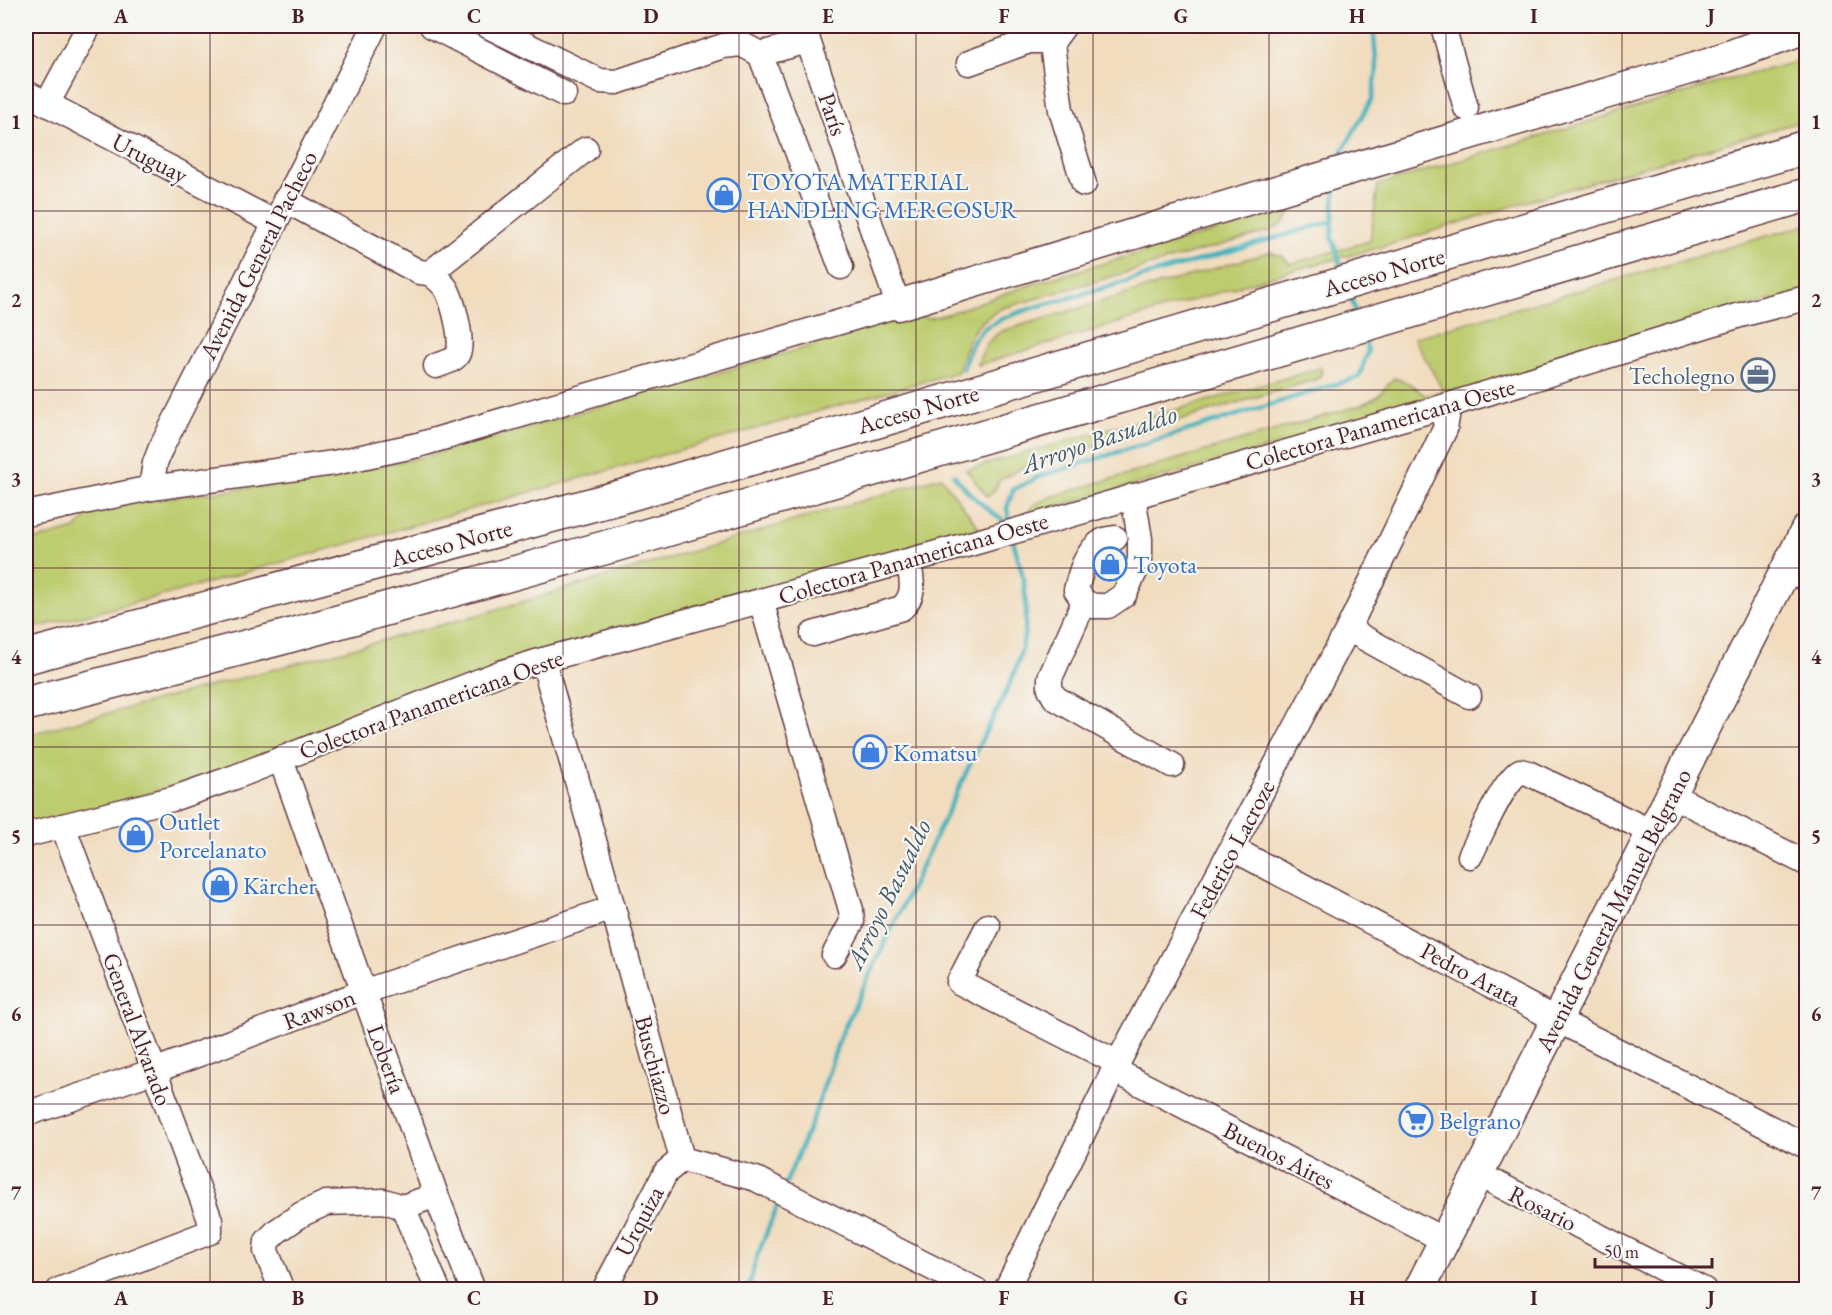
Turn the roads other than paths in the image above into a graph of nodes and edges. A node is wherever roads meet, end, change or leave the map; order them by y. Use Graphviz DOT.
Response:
graph roads {
  1 [pos="89,26"];
  2 [pos="375,26"];
  3 [pos="432,26"];
  4 [pos="488,26"];
  5 [pos="1443,26"];
  6 [pos="1806,28"];
  7 [pos="805,33"];
  8 [pos="1059,33"];
  9 [pos="1806,50"];
  10 [pos="762,56"];
  11 [pos="969,63"];
  12 [pos="26,93"];
  13 [pos="564,94"];
  14 [pos="47,104"];
  15 [pos="1466,108"];
  16 [pos="1806,147"];
  17 [pos="586,149"];
  18 [pos="1390,166"];
  19 [pos="1084,184"];
  20 [pos="1806,195"];
  21 [pos="285,200"];
  22 [pos="274,222"];
  23 [pos="841,267"];
  24 [pos="430,273"];
  25 [pos="1806,298"];
  26 [pos="898,305"];
  27 [pos="436,366"];
  28 [pos="1449,405"];
  29 [pos="151,488"];
  30 [pos="1133,496"];
  31 [pos="26,514"];
  32 [pos="1806,531"];
  33 [pos="1115,538"];
  34 [pos="909,561"];
  35 [pos="1797,574"];
  36 [pos="761,601"];
  37 [pos="1084,602"];
  38 [pos="1348,629"];
  39 [pos="813,634"];
  40 [pos="26,657"];
  41 [pos="543,660"];
  42 [pos="1469,696"];
  43 [pos="26,704"];
  44 [pos="281,760"];
  45 [pos="1172,765"];
  46 [pos="1671,795"];
  47 [pos="63,826"];
  48 [pos="1652,832"];
  49 [pos="26,835"];
  50 [pos="1233,849"];
  51 [pos="1470,856"];
  52 [pos="1806,863"];
  53 [pos="613,908"];
  54 [pos="988,926"];
  55 [pos="834,955"];
  56 [pos="363,992"];
  57 [pos="1557,1020"];
  58 [pos="1116,1067"];
  59 [pos="154,1071"];
  60 [pos="26,1114"];
  61 [pos="1806,1146"];
  62 [pos="682,1159"];
  63 [pos="1478,1174"];
  64 [pos="436,1195"];
  65 [pos="403,1207"];
  66 [pos="1444,1240"];
  67 [pos="59,1290"];
  68 [pos="282,1290"];
  69 [pos="438,1290"];
  70 [pos="473,1290"];
  71 [pos="604,1290"];
  72 [pos="976,1290"];
  73 [pos="1006,1290"];
  74 [pos="1419,1290"];
  75 [pos="1704,1290"];
  1 -- 14 [label="street"];
  2 -- 21 [label="street, Avenida General Pacheco"];
  3 -- 13 [label="street"];
  4 -- 10 [label="street"];
  5 -- 15 [label="street"];
  6 -- 18 [label="main road"];
  7 -- 10 [label="street"];
  7 -- 26 [label="street, París"];
  8 -- 11 [label="street"];
  8 -- 19 [label="street"];
  9 -- 18 [label="main road"];
  10 -- 23 [label="street"];
  12 -- 14 [label="street, Uruguay"];
  14 -- 22 [label="street, Uruguay"];
  16 -- 40 [label="highway, Acceso Norte"];
  17 -- 24 [label="street"];
  18 -- 26 [label="main road"];
  20 -- 43 [label="highway, Acceso Norte"];
  21 -- 22 [label="street, Avenida General Pacheco"];
  21 -- 24 [label="street"];
  22 -- 29 [label="street, Avenida General Pacheco"];
  24 -- 27 [label="street"];
  25 -- 28 [label="street, Colectora Panamericana Oeste"];
  26 -- 29 [label="street"];
  28 -- 30 [label="street, Colectora Panamericana Oeste"];
  28 -- 38 [label="street, Federico Lacroze"];
  29 -- 31 [label="street"];
  30 -- 34 [label="street, Colectora Panamericana Oeste"];
  30 -- 37 [label="street"];
  32 -- 35 [label="main road, Avenida General Manuel Belgrano"];
  33 -- 37 [label="street"];
  34 -- 36 [label="street, Colectora Panamericana Oeste"];
  34 -- 39 [label="street"];
  35 -- 46 [label="main road, Avenida General Manuel Belgrano"];
  36 -- 41 [label="street, Colectora Panamericana Oeste"];
  36 -- 55 [label="street"];
  37 -- 45 [label="street"];
  38 -- 42 [label="street"];
  38 -- 50 [label="street, Federico Lacroze"];
  41 -- 44 [label="street, Colectora Panamericana Oeste"];
  41 -- 53 [label="street, Buschiazzo"];
  44 -- 47 [label="street, Colectora Panamericana Oeste"];
  44 -- 56 [label="street, Lobería"];
  46 -- 48 [label="main road, Avenida General Manuel Belgrano"];
  46 -- 52 [label="street"];
  47 -- 49 [label="street, Colectora Panamericana Oeste"];
  47 -- 59 [label="street, General Alvarado"];
  48 -- 51 [label="street"];
  48 -- 57 [label="main road, Avenida General Manuel Belgrano"];
  50 -- 57 [label="street, Pedro Arata"];
  50 -- 58 [label="street, Federico Lacroze"];
  53 -- 56 [label="street, Rawson"];
  53 -- 62 [label="street, Buschiazzo"];
  54 -- 58 [label="street, Buenos Aires"];
  56 -- 59 [label="street, Rawson"];
  56 -- 64 [label="street, Lobería"];
  57 -- 61 [label="street, Pedro Arata"];
  57 -- 63 [label="main road, Avenida General Manuel Belgrano"];
  58 -- 66 [label="street, Buenos Aires"];
  58 -- 73 [label="street, Federico Lacroze"];
  59 -- 60 [label="street, Rawson"];
  59 -- 67 [label="street, General Alvarado"];
  62 -- 71 [label="street, Urquiza"];
  62 -- 72 [label="street"];
  63 -- 66 [label="main road, Avenida General Manuel Belgrano"];
  63 -- 75 [label="street, Rosario"];
  64 -- 65 [label="street"];
  64 -- 70 [label="street, Lobería"];
  65 -- 68 [label="street"];
  65 -- 69 [label="street"];
  66 -- 74 [label="main road, Avenida General Manuel Belgrano"];
}
